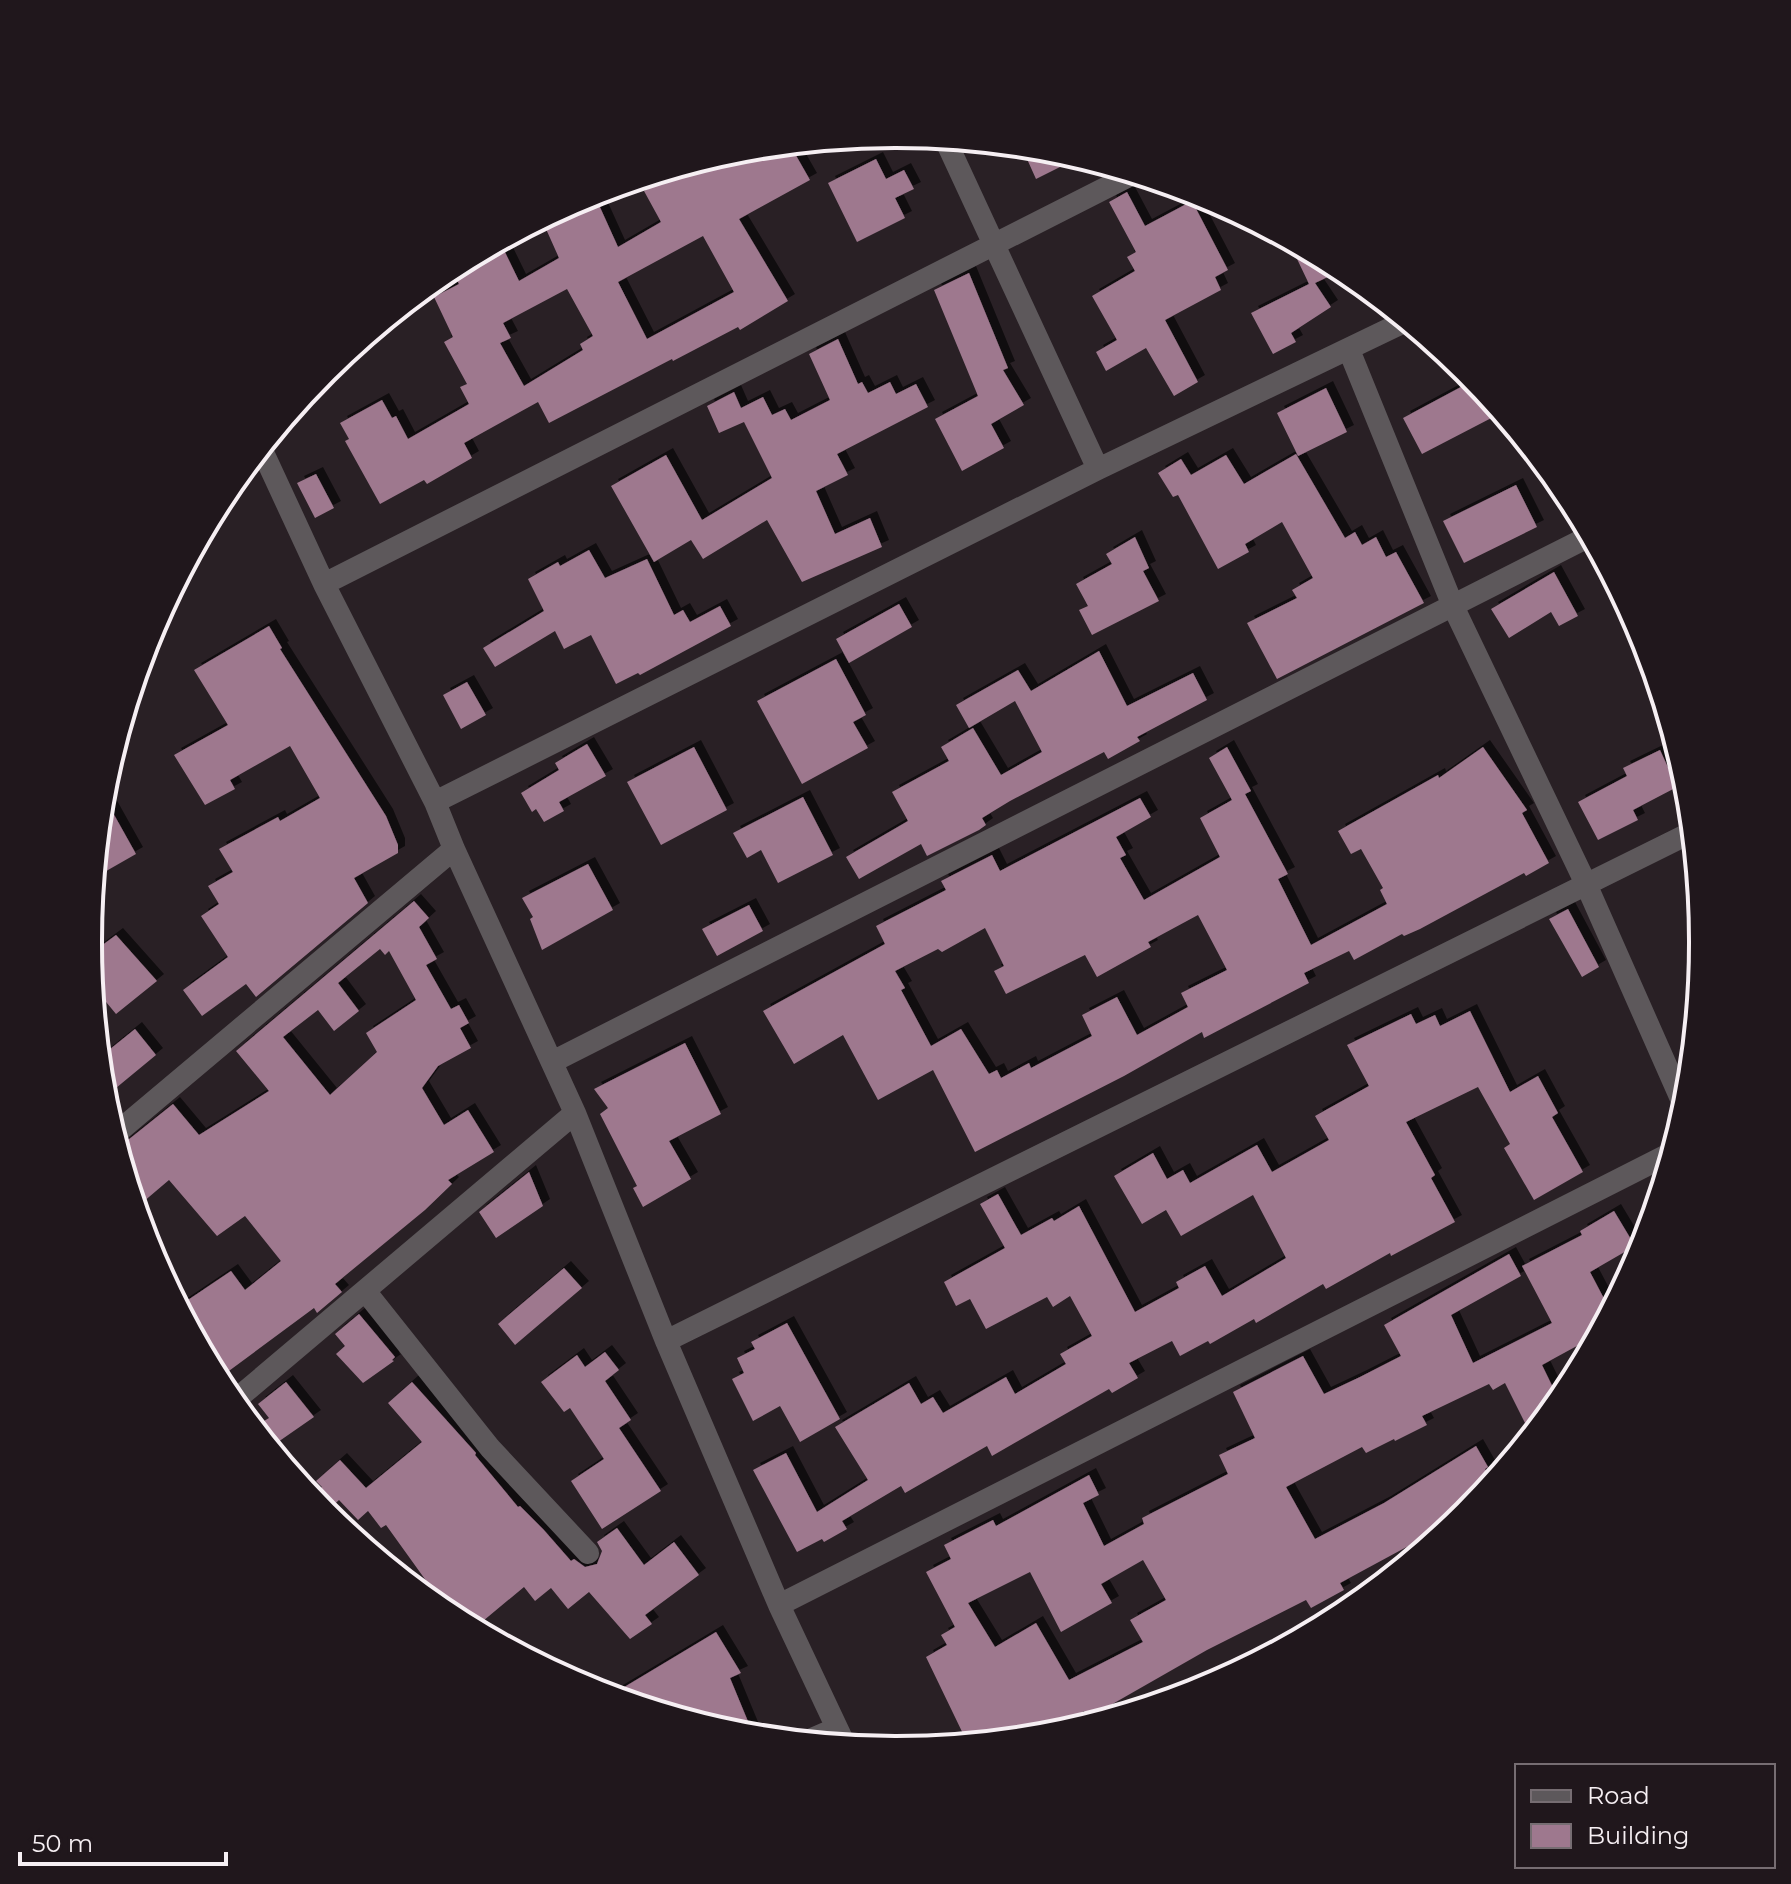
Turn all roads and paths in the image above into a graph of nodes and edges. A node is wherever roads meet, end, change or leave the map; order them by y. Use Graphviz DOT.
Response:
graph roads {
  1 [pos="950,150"];
  2 [pos="1119,181"];
  3 [pos="994,245"];
  4 [pos="1396,326"];
  5 [pos="1349,350"];
  6 [pos="266,459"];
  7 [pos="1098,469"];
  8 [pos="1580,541"];
  9 [pos="324,584"];
  10 [pos="1453,606"];
  11 [pos="435,802"];
  12 [pos="1682,837"];
  13 [pos="454,849"];
  14 [pos="1586,884"];
  15 [pos="552,1062"];
  16 [pos="1676,1087"];
  17 [pos="575,1113"];
  18 [pos="124,1127"];
  19 [pos="1658,1159"];
  20 [pos="366,1292"];
  21 [pos="666,1341"];
  22 [pos="243,1393"];
  23 [pos="588,1553"];
  24 [pos="779,1605"];
  25 [pos="840,1734"];
  1 -- 3 [label="street"];
  2 -- 3 [label="street"];
  3 -- 7 [label="street"];
  3 -- 9 [label="street"];
  4 -- 5 [label="street"];
  5 -- 7 [label="street"];
  5 -- 10 [label="street"];
  6 -- 9 [label="street"];
  7 -- 11 [label="street"];
  8 -- 10 [label="street"];
  9 -- 11 [label="street"];
  10 -- 14 [label="street"];
  10 -- 15 [label="street"];
  11 -- 13 [label="street"];
  12 -- 14 [label="street"];
  13 -- 15 [label="street"];
  13 -- 18 [label="street"];
  14 -- 16 [label="street"];
  14 -- 21 [label="street"];
  15 -- 17 [label="street"];
  17 -- 20 [label="street"];
  17 -- 21 [label="street"];
  19 -- 24 [label="street"];
  20 -- 22 [label="street"];
  20 -- 23 [label="street"];
  21 -- 24 [label="street"];
  24 -- 25 [label="street"];
}
